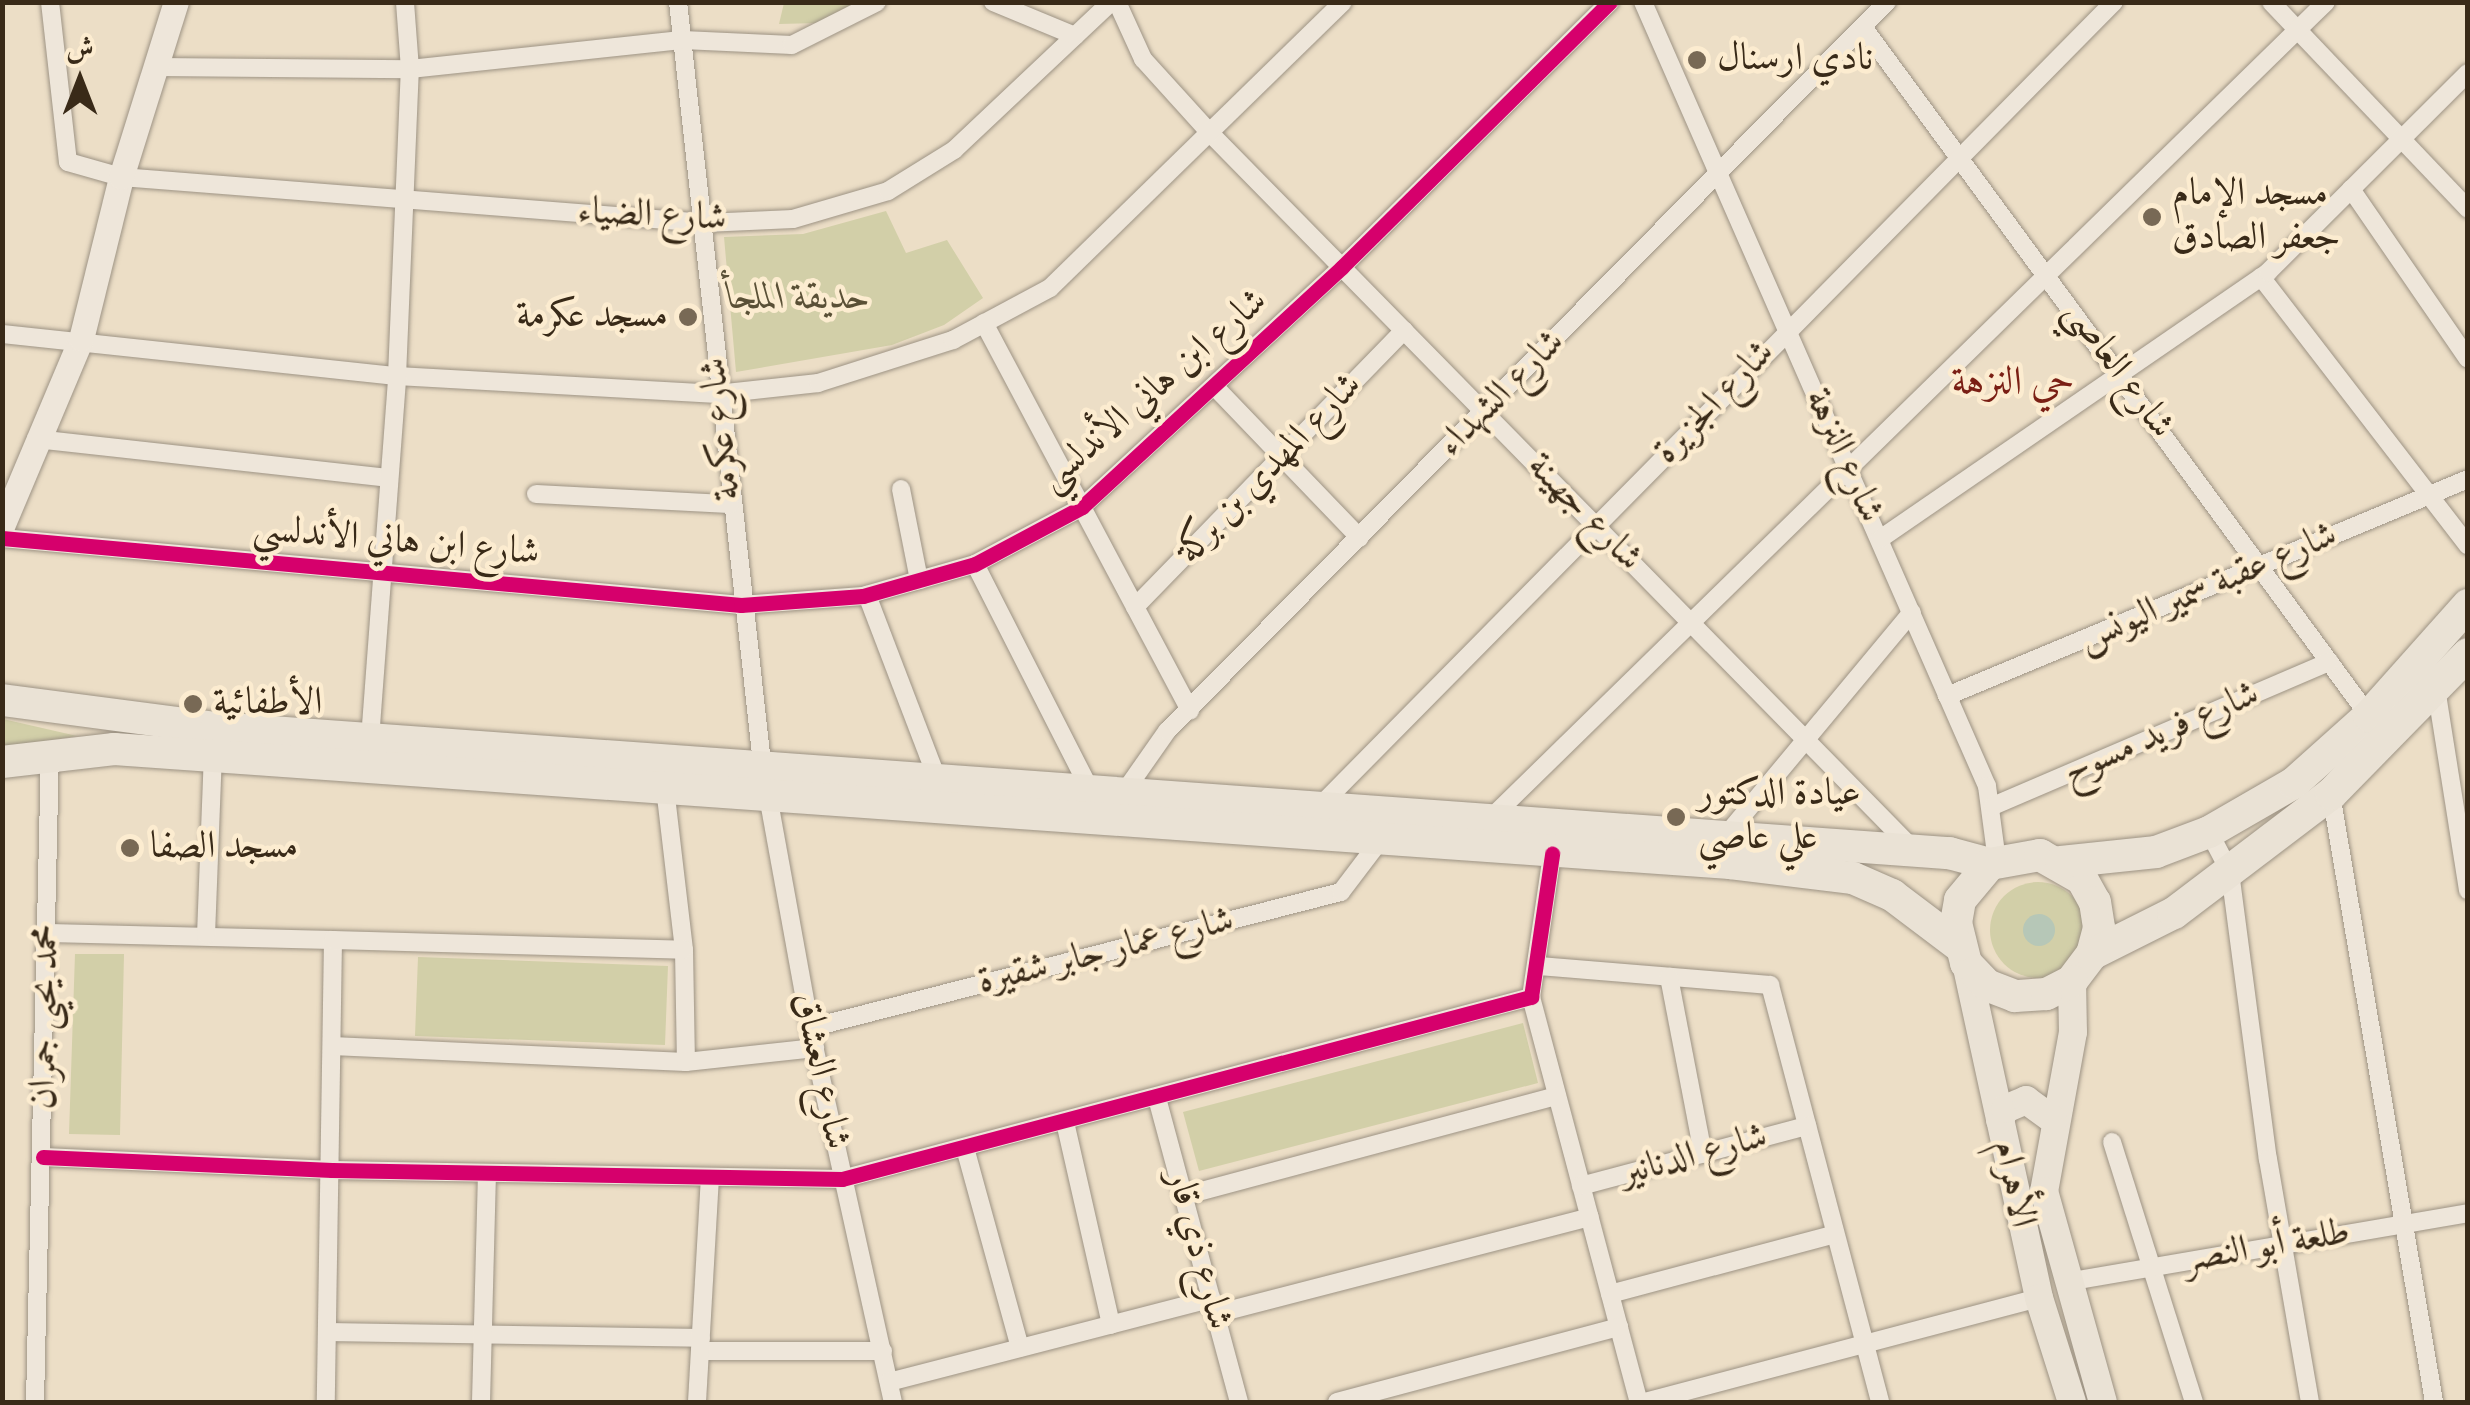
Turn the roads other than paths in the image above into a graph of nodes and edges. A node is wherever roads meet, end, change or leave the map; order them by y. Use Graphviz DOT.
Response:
graph roads {
  1 [pos="50,2"];
  2 [pos="176,2"];
  3 [pos="404,2"];
  4 [pos="678,2"];
  5 [pos="877,2"];
  6 [pos="993,2"];
  7 [pos="1114,2"];
  8 [pos="1343,2"];
  9 [pos="1610,2"];
  10 [pos="1643,2"];
  11 [pos="1887,2"];
  12 [pos="2114,2"];
  13 [pos="2272,2"];
  14 [pos="2326,2"];
  15 [pos="1863,27"];
  16 [pos="2298,30"];
  17 [pos="1075,36"];
  18 [pos="683,40"];
  19 [pos="157,67"];
  20 [pos="410,69"];
  21 [pos="2468,73"];
  22 [pos="1210,133"];
  23 [pos="2401,139"];
  24 [pos="1962,154"];
  25 [pos="1718,174"];
  26 [pos="121,177"];
  27 [pos="2351,190"];
  28 [pos="402,200"];
  29 [pos="2468,209"];
  30 [pos="705,222"];
  31 [pos="1342,267"];
  32 [pos="2050,275"];
  33 [pos="2261,277"];
  34 [pos="984,323"];
  35 [pos="1786,328"];
  36 [pos="1404,330"];
  37 [pos="2,334"];
  38 [pos="82,339"];
  39 [pos="2468,359"];
  40 [pos="2121,374"];
  41 [pos="397,376"];
  42 [pos="1215,387"];
  43 [pos="717,394"];
  44 [pos="1484,412"];
  45 [pos="36,439"];
  46 [pos="1282,456"];
  47 [pos="1851,473"];
  48 [pos="388,478"];
  49 [pos="2468,479"];
  50 [pos="902,489"];
  51 [pos="536,494"];
  52 [pos="2426,496"];
  53 [pos="730,504"];
  54 [pos="1082,508"];
  55 [pos="2,526"];
  56 [pos="1597,527"];
  57 [pos="2,538"];
  58 [pos="1360,538"];
  59 [pos="1880,539"];
  60 [pos="2468,546"];
  61 [pos="975,564"];
  62 [pos="2260,566"];
  63 [pos="385,574"];
  64 [pos="919,580"];
  65 [pos="867,595"];
  66 [pos="741,605"];
  67 [pos="2468,606"];
  68 [pos="1135,607"];
  69 [pos="1912,612"];
  70 [pos="1694,626"];
  71 [pos="2468,654"];
  72 [pos="2328,662"];
  73 [pos="2436,687"];
  74 [pos="1947,696"];
  75 [pos="2,700"];
  76 [pos="1190,711"];
  77 [pos="2369,716"];
  78 [pos="1804,738"];
  79 [pos="370,739"];
  80 [pos="50,751"];
  81 [pos="214,756"];
  82 [pos="2,762"];
  83 [pos="762,763"];
  84 [pos="936,776"];
  85 [pos="665,788"];
  86 [pos="1088,788"];
  87 [pos="1125,791"];
  88 [pos="2331,794"];
  89 [pos="768,796"];
  90 [pos="1319,806"];
  91 [pos="1993,806"];
  92 [pos="1490,820"];
  93 [pos="2209,832"];
  94 [pos="1723,839"];
  95 [pos="1379,842"];
  96 [pos="1916,851"];
  97 [pos="1552,854"];
  98 [pos="2060,862"];
  99 [pos="1993,863"];
  100 [pos="2230,872"];
  101 [pos="2468,890"];
  102 [pos="48,933"];
  103 [pos="206,935"];
  104 [pos="333,940"];
  105 [pos="684,950"];
  106 [pos="1962,954"];
  107 [pos="2092,954"];
  108 [pos="1539,966"];
  109 [pos="1669,977"];
  110 [pos="2072,980"];
  111 [pos="1531,998"];
  112 [pos="810,1028"];
  113 [pos="332,1046"];
  114 [pos="814,1048"];
  115 [pos="686,1062"];
  116 [pos="1558,1096"];
  117 [pos="1157,1098"];
  118 [pos="2000,1120"];
  119 [pos="2054,1120"];
  120 [pos="1065,1122"];
  121 [pos="1807,1126"];
  122 [pos="2112,1142"];
  123 [pos="966,1148"];
  124 [pos="1704,1154"];
  125 [pos="43,1156"];
  126 [pos="332,1170"];
  127 [pos="488,1174"];
  128 [pos="710,1178"];
  129 [pos="842,1179"];
  130 [pos="1582,1186"];
  131 [pos="1183,1196"];
  132 [pos="2468,1213"];
  133 [pos="1590,1216"];
  134 [pos="2404,1224"];
  135 [pos="1836,1234"];
  136 [pos="2284,1244"];
  137 [pos="2152,1267"];
  138 [pos="2066,1282"];
  139 [pos="1610,1294"];
  140 [pos="2038,1298"];
  141 [pos="1213,1307"];
  142 [pos="1111,1325"];
  143 [pos="1619,1327"];
  144 [pos="327,1332"];
  145 [pos="482,1334"];
  146 [pos="1864,1343"];
  147 [pos="700,1344"];
  148 [pos="1020,1348"];
  149 [pos="883,1351"];
  150 [pos="889,1382"];
  151 [pos="36,1402"];
  152 [pos="326,1402"];
  153 [pos="481,1402"];
  154 [pos="697,1402"];
  155 [pos="893,1402"];
  156 [pos="1238,1402"];
  157 [pos="1337,1402"];
  158 [pos="1642,1402"];
  159 [pos="1880,1402"];
  160 [pos="2072,1402"];
  161 [pos="2102,1402"];
  162 [pos="2194,1402"];
  163 [pos="2310,1402"];
  164 [pos="2434,1402"];
  1 -- 26 [label="street, شارع الضياء"];
  2 -- 19 [label="main road"];
  3 -- 20 [label="street"];
  4 -- 18 [label="street, شارع عكرمة"];
  5 -- 18 [label="street"];
  6 -- 17 [label="street"];
  7 -- 17 [label="street, شارع الضياء"];
  7 -- 22 [label="street, شارع جهينة"];
  8 -- 22 [label="street"];
  9 -- 31 [label="street, شارع ابن هاني الأندلسي"];
  10 -- 25 [label="street, شارع النزهة"];
  11 -- 15 [label="street, شارع الشهداء"];
  12 -- 24 [label="street, شارع الجزيرة"];
  13 -- 16 [label="street"];
  14 -- 16 [label="street"];
  15 -- 24 [label="street, شارع العاصي"];
  15 -- 25 [label="street, شارع الشهداء"];
  16 -- 23 [label="street"];
  16 -- 32 [label="street"];
  17 -- 30 [label="street, شارع الضياء"];
  18 -- 20 [label="street"];
  18 -- 30 [label="street, شارع عكرمة"];
  19 -- 20 [label="street"];
  19 -- 26 [label="main road"];
  20 -- 28 [label="street"];
  21 -- 23 [label="street"];
  22 -- 31 [label="street, شارع جهينة"];
  22 -- 34 [label="street"];
  23 -- 27 [label="street"];
  23 -- 29 [label="street"];
  24 -- 32 [label="street, شارع العاصي"];
  24 -- 35 [label="street, شارع الجزيرة"];
  25 -- 35 [label="street, شارع النزهة"];
  25 -- 44 [label="street, شارع الشهداء"];
  26 -- 28 [label="street, شارع الضياء"];
  26 -- 38 [label="main road"];
  27 -- 33 [label="street"];
  27 -- 39 [label="street"];
  28 -- 30 [label="street, شارع الضياء"];
  28 -- 41 [label="street"];
  30 -- 43 [label="street, شارع عكرمة"];
  31 -- 36 [label="street, شارع جهينة"];
  31 -- 42 [label="street, شارع ابن هاني الأندلسي"];
  32 -- 40 [label="street, شارع العاصي"];
  32 -- 47 [label="street"];
  33 -- 40 [label="street"];
  33 -- 52 [label="street"];
  34 -- 43 [label="street"];
  34 -- 54 [label="street"];
  35 -- 47 [label="street, شارع النزهة"];
  35 -- 56 [label="street, شارع الجزيرة"];
  36 -- 44 [label="street, شارع جهينة"];
  36 -- 46 [label="street, شارع المهدي بن بركة"];
  37 -- 38 [label="street"];
  38 -- 41 [label="street"];
  38 -- 45 [label="main road"];
  40 -- 59 [label="street"];
  40 -- 62 [label="street, شارع العاصي"];
  41 -- 43 [label="street"];
  41 -- 48 [label="street"];
  42 -- 46 [label="street"];
  42 -- 54 [label="street, شارع ابن هاني الأندلسي"];
  43 -- 53 [label="street, شارع عكرمة"];
  44 -- 56 [label="street, شارع جهينة"];
  44 -- 58 [label="street, شارع الشهداء"];
  45 -- 48 [label="street"];
  45 -- 55 [label="main road"];
  46 -- 58 [label="street"];
  46 -- 68 [label="street, شارع المهدي بن بركة"];
  47 -- 59 [label="street, شارع النزهة"];
  47 -- 70 [label="street"];
  48 -- 63 [label="street"];
  49 -- 52 [label="street, شارع عقبة سمير اليونس"];
  50 -- 64 [label="street"];
  51 -- 53 [label="street"];
  52 -- 60 [label="street"];
  52 -- 62 [label="street, شارع عقبة سمير اليونس"];
  53 -- 66 [label="street, شارع عكرمة"];
  54 -- 61 [label="street, شارع ابن هاني الأندلسي"];
  54 -- 68 [label="street"];
  56 -- 70 [label="street, شارع جهينة"];
  56 -- 90 [label="street, شارع الجزيرة"];
  57 -- 63 [label="street, شارع ابن هاني الأندلسي"];
  58 -- 76 [label="street, شارع الشهداء"];
  59 -- 69 [label="street, شارع النزهة"];
  61 -- 64 [label="street, شارع ابن هاني الأندلسي"];
  61 -- 86 [label="street"];
  62 -- 72 [label="street, شارع العاصي"];
  62 -- 74 [label="street, شارع عقبة سمير اليونس"];
  63 -- 66 [label="street, شارع ابن هاني الأندلسي"];
  63 -- 79 [label="street"];
  64 -- 65 [label="street, شارع ابن هاني الأندلسي"];
  65 -- 66 [label="street, شارع ابن هاني الأندلسي"];
  65 -- 84 [label="street"];
  66 -- 83 [label="street, شارع عكرمة"];
  67 -- 77 [label="highway"];
  68 -- 76 [label="street"];
  69 -- 74 [label="street, شارع النزهة"];
  69 -- 78 [label="street"];
  70 -- 78 [label="street, شارع جهينة"];
  70 -- 92 [label="street"];
  71 -- 73 [label="highway"];
  72 -- 77 [label="street, شارع العاصي"];
  72 -- 91 [label="street, شارع فريد مسوح"];
  73 -- 88 [label="highway"];
  73 -- 101 [label="street"];
  74 -- 91 [label="street, شارع النزهة"];
  75 -- 79 [label="highway"];
  76 -- 87 [label="street, شارع الشهداء"];
  77 -- 93 [label="highway"];
  78 -- 94 [label="street"];
  78 -- 96 [label="street, شارع جهينة"];
  79 -- 83 [label="highway"];
  80 -- 81 [label="highway"];
  80 -- 82 [label="highway"];
  80 -- 102 [label="street, محمد يحيى جمران"];
  81 -- 85 [label="highway"];
  81 -- 103 [label="street"];
  83 -- 84 [label="highway"];
  83 -- 89 [label="street, شارع عكرمة"];
  84 -- 86 [label="highway"];
  85 -- 89 [label="highway"];
  85 -- 105 [label="street"];
  86 -- 87 [label="highway"];
  87 -- 90 [label="highway"];
  88 -- 100 [label="highway"];
  88 -- 134 [label="street"];
  89 -- 95 [label="highway"];
  89 -- 112 [label="street, شارع العشاق"];
  90 -- 92 [label="highway"];
  91 -- 99 [label="street, شارع النزهة"];
  92 -- 94 [label="highway"];
  93 -- 98 [label="highway"];
  93 -- 100 [label="street"];
  94 -- 96 [label="highway"];
  95 -- 97 [label="highway"];
  95 -- 112 [label="street, شارع عمار جابر شقيرة"];
  96 -- 99 [label="highway"];
  97 -- 106 [label="highway"];
  97 -- 108 [label="street"];
  98 -- 99 [label="highway"];
  98 -- 107 [label="highway"];
  99 -- 106 [label="highway"];
  100 -- 107 [label="highway"];
  100 -- 136 [label="street"];
  102 -- 103 [label="street"];
  102 -- 125 [label="street, محمد يحيى جمران"];
  103 -- 104 [label="street"];
  104 -- 105 [label="street"];
  104 -- 113 [label="street"];
  105 -- 115 [label="street"];
  106 -- 110 [label="highway"];
  106 -- 118 [label="main road, الأهرام"];
  107 -- 110 [label="highway"];
  108 -- 109 [label="street"];
  108 -- 111 [label="street"];
  109 -- 121 [label="street"];
  109 -- 124 [label="street"];
  110 -- 119 [label="main road, الأهرام"];
  111 -- 116 [label="street"];
  111 -- 117 [label="street"];
  112 -- 114 [label="street, شارع العشاق"];
  113 -- 115 [label="street"];
  113 -- 126 [label="street"];
  114 -- 115 [label="street"];
  114 -- 129 [label="street, شارع العشاق"];
  116 -- 130 [label="street"];
  116 -- 131 [label="street"];
  117 -- 120 [label="street"];
  117 -- 131 [label="street, شارع ذي قار"];
  118 -- 119 [label="main road"];
  118 -- 140 [label="main road, الأهرام"];
  119 -- 138 [label="main road, الأهرام"];
  120 -- 123 [label="street"];
  120 -- 142 [label="street"];
  121 -- 124 [label="street, شارع الدنانير"];
  121 -- 135 [label="street"];
  122 -- 137 [label="street"];
  123 -- 129 [label="street"];
  123 -- 148 [label="street"];
  124 -- 130 [label="street, شارع الدنانير"];
  125 -- 126 [label="street"];
  125 -- 151 [label="street, محمد يحيى جمران"];
  126 -- 127 [label="street"];
  126 -- 144 [label="street"];
  127 -- 128 [label="street"];
  127 -- 145 [label="street"];
  128 -- 129 [label="street"];
  128 -- 147 [label="street"];
  129 -- 149 [label="street, شارع العشاق"];
  130 -- 133 [label="street"];
  131 -- 141 [label="street, شارع ذي قار"];
  132 -- 134 [label="street, طلعة أبو النصر"];
  133 -- 139 [label="street"];
  133 -- 141 [label="street"];
  134 -- 136 [label="street, طلعة أبو النصر"];
  134 -- 164 [label="street"];
  135 -- 139 [label="street"];
  135 -- 146 [label="street"];
  136 -- 137 [label="street, طلعة أبو النصر"];
  136 -- 163 [label="street"];
  137 -- 138 [label="street, طلعة أبو النصر"];
  137 -- 162 [label="street"];
  138 -- 161 [label="main road, الأهرام"];
  139 -- 143 [label="street"];
  140 -- 146 [label="street"];
  140 -- 160 [label="main road, الأهرام"];
  141 -- 142 [label="street"];
  141 -- 156 [label="street, شارع ذي قار"];
  142 -- 148 [label="street"];
  143 -- 157 [label="street"];
  143 -- 158 [label="street"];
  144 -- 145 [label="street"];
  144 -- 152 [label="street"];
  145 -- 147 [label="street"];
  145 -- 153 [label="street"];
  146 -- 158 [label="street"];
  146 -- 159 [label="street"];
  147 -- 149 [label="street"];
  147 -- 154 [label="street"];
  148 -- 150 [label="street"];
  149 -- 150 [label="street, شارع العشاق"];
  150 -- 155 [label="street, شارع العشاق"];
}
